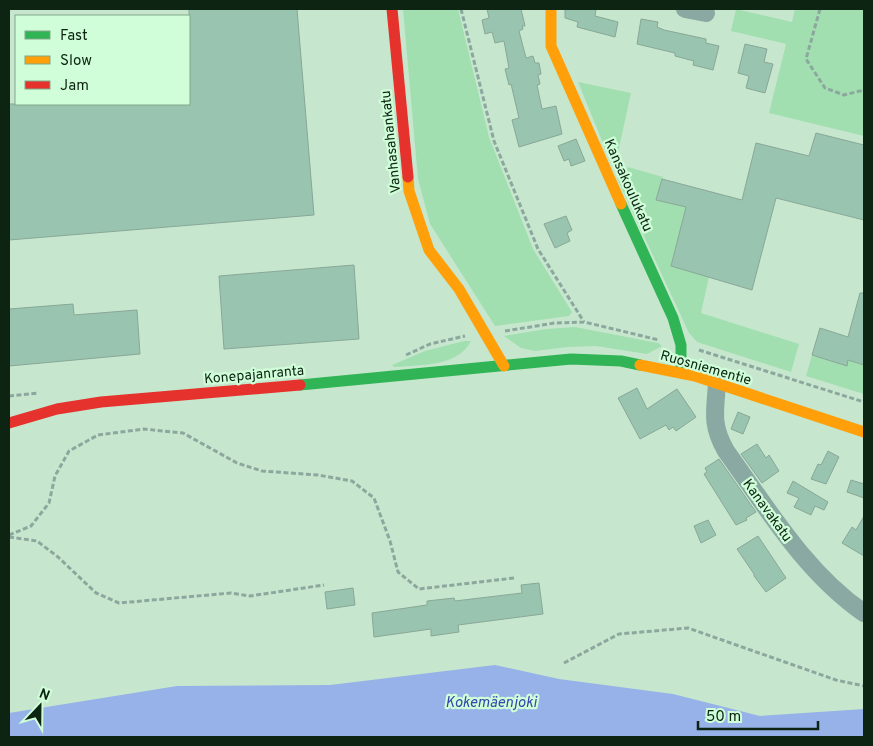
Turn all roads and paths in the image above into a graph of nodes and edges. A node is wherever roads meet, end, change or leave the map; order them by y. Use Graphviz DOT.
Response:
graph roads {
  1 [pos="392,9"];
  2 [pos="461,9"];
  3 [pos="551,9"];
  4 [pos="685,9"];
  5 [pos="820,9"];
  6 [pos="706,13"];
  7 [pos="864,90"];
  8 [pos="584,322"];
  9 [pos="504,366"];
  10 [pos="681,372"];
  11 [pos="717,384"];
  12 [pos="9,423"];
  13 [pos="864,432"];
  14 [pos="9,536"];
  15 [pos="514,578"];
  16 [pos="324,585"];
  17 [pos="864,612"];
  18 [pos="564,663"];
  19 [pos="864,686"];
  1 -- 9 [label="main road, Vanhasahankatu"];
  2 -- 8 [label="path"];
  3 -- 10 [label="main road, Kansakoulukatu"];
  4 -- 6 [label="street"];
  5 -- 7 [label="path"];
  9 -- 10 [label="main road, Ruosniementie"];
  9 -- 12 [label="main road, Konepajanranta"];
  10 -- 11 [label="main road, Ruosniementie"];
  11 -- 13 [label="main road, Ruosniementie"];
  11 -- 17 [label="street, Kanavakatu"];
  14 -- 15 [label="path"];
  14 -- 16 [label="path"];
  18 -- 19 [label="path"];
}
